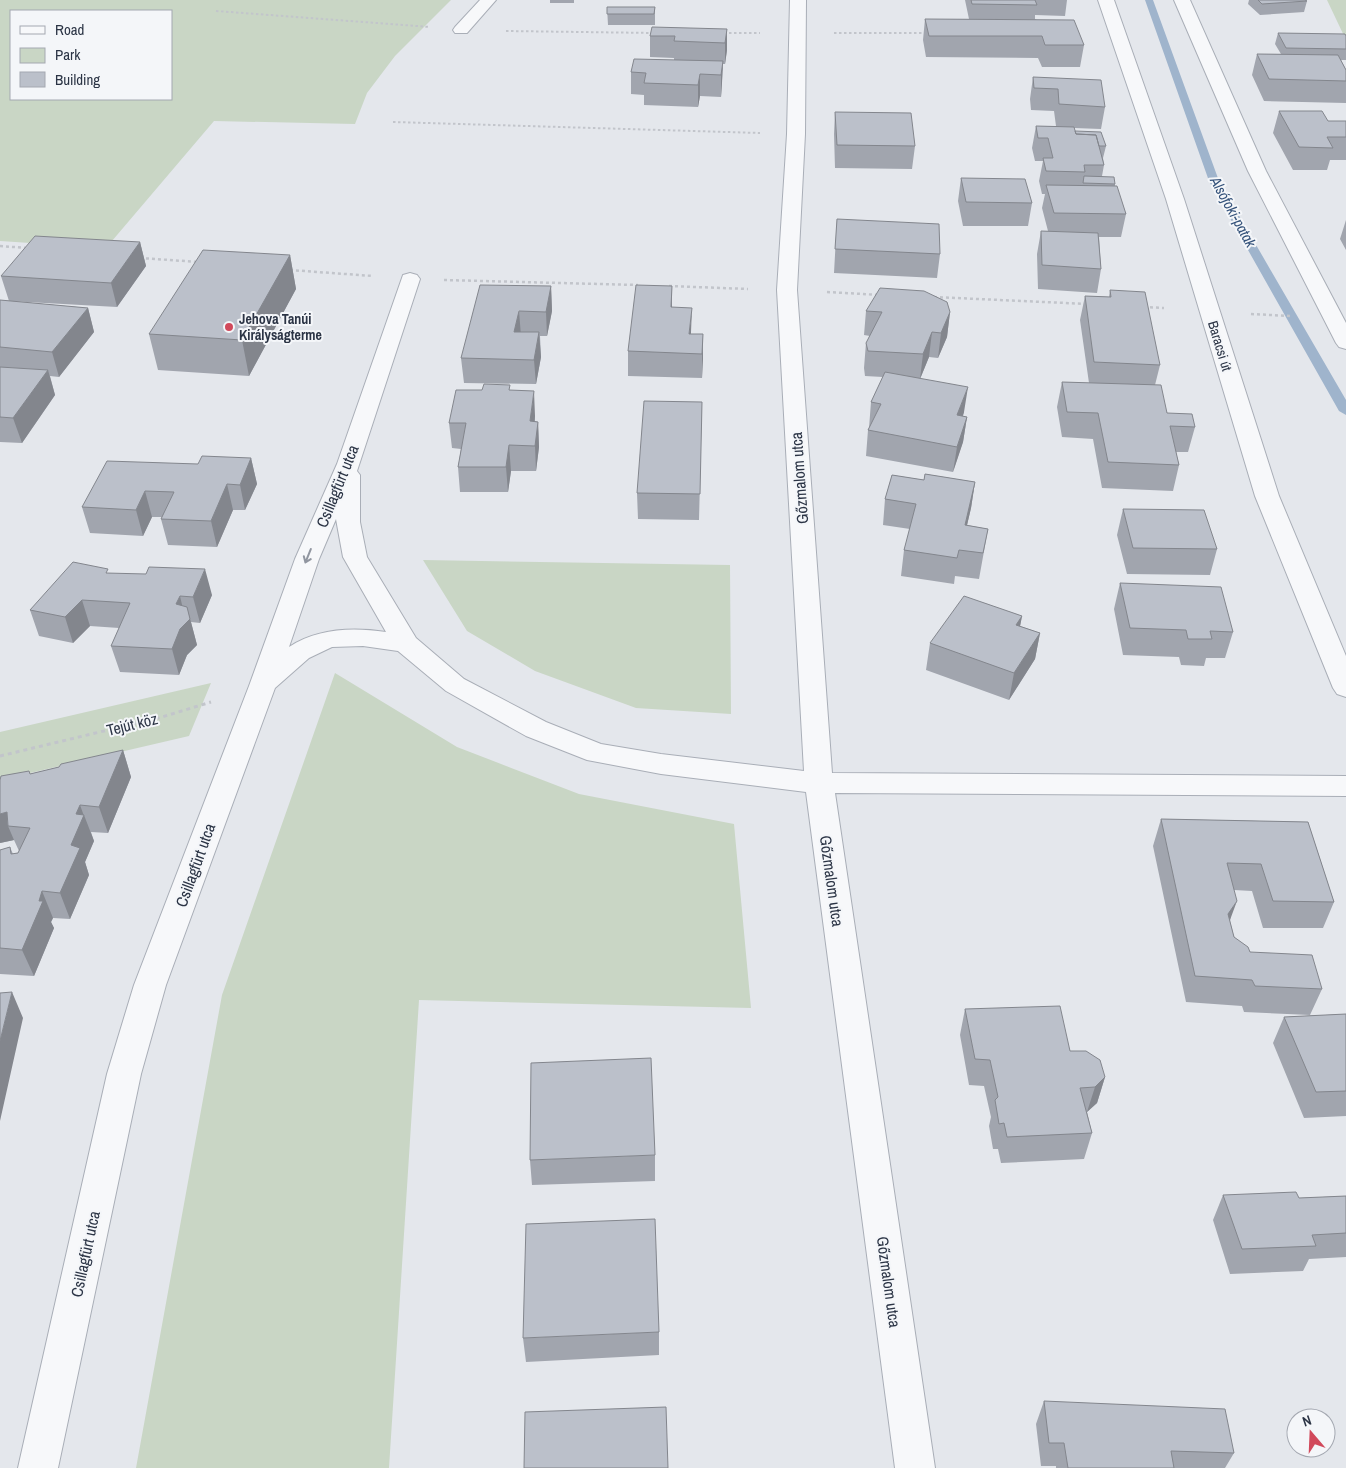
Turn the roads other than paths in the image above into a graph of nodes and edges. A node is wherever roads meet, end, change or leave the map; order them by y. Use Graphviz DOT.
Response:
graph roads {
  1 [pos="488,0"];
  2 [pos="798,0"];
  3 [pos="1106,0"];
  4 [pos="1182,0"];
  5 [pos="461,30"];
  6 [pos="410,280"];
  7 [pos="1346,343"];
  8 [pos="348,464"];
  9 [pos="406,644"];
  10 [pos="262,686"];
  11 [pos="1346,688"];
  12 [pos="819,782"];
  13 [pos="1346,786"];
  14 [pos="38,1468"];
  15 [pos="915,1468"];
  1 -- 5 [label="street"];
  2 -- 12 [label="street, Gőzmalom utca"];
  3 -- 11 [label="street, Baracsi út"];
  4 -- 7 [label="street"];
  6 -- 8 [label="street, Csillagfürt utca"];
  8 -- 9 [label="street"];
  8 -- 10 [label="street, Csillagfürt utca, one-way"];
  9 -- 10 [label="street"];
  9 -- 12 [label="street"];
  10 -- 14 [label="street, Csillagfürt utca"];
  12 -- 13 [label="street"];
  12 -- 15 [label="street, Gőzmalom utca"];
}
